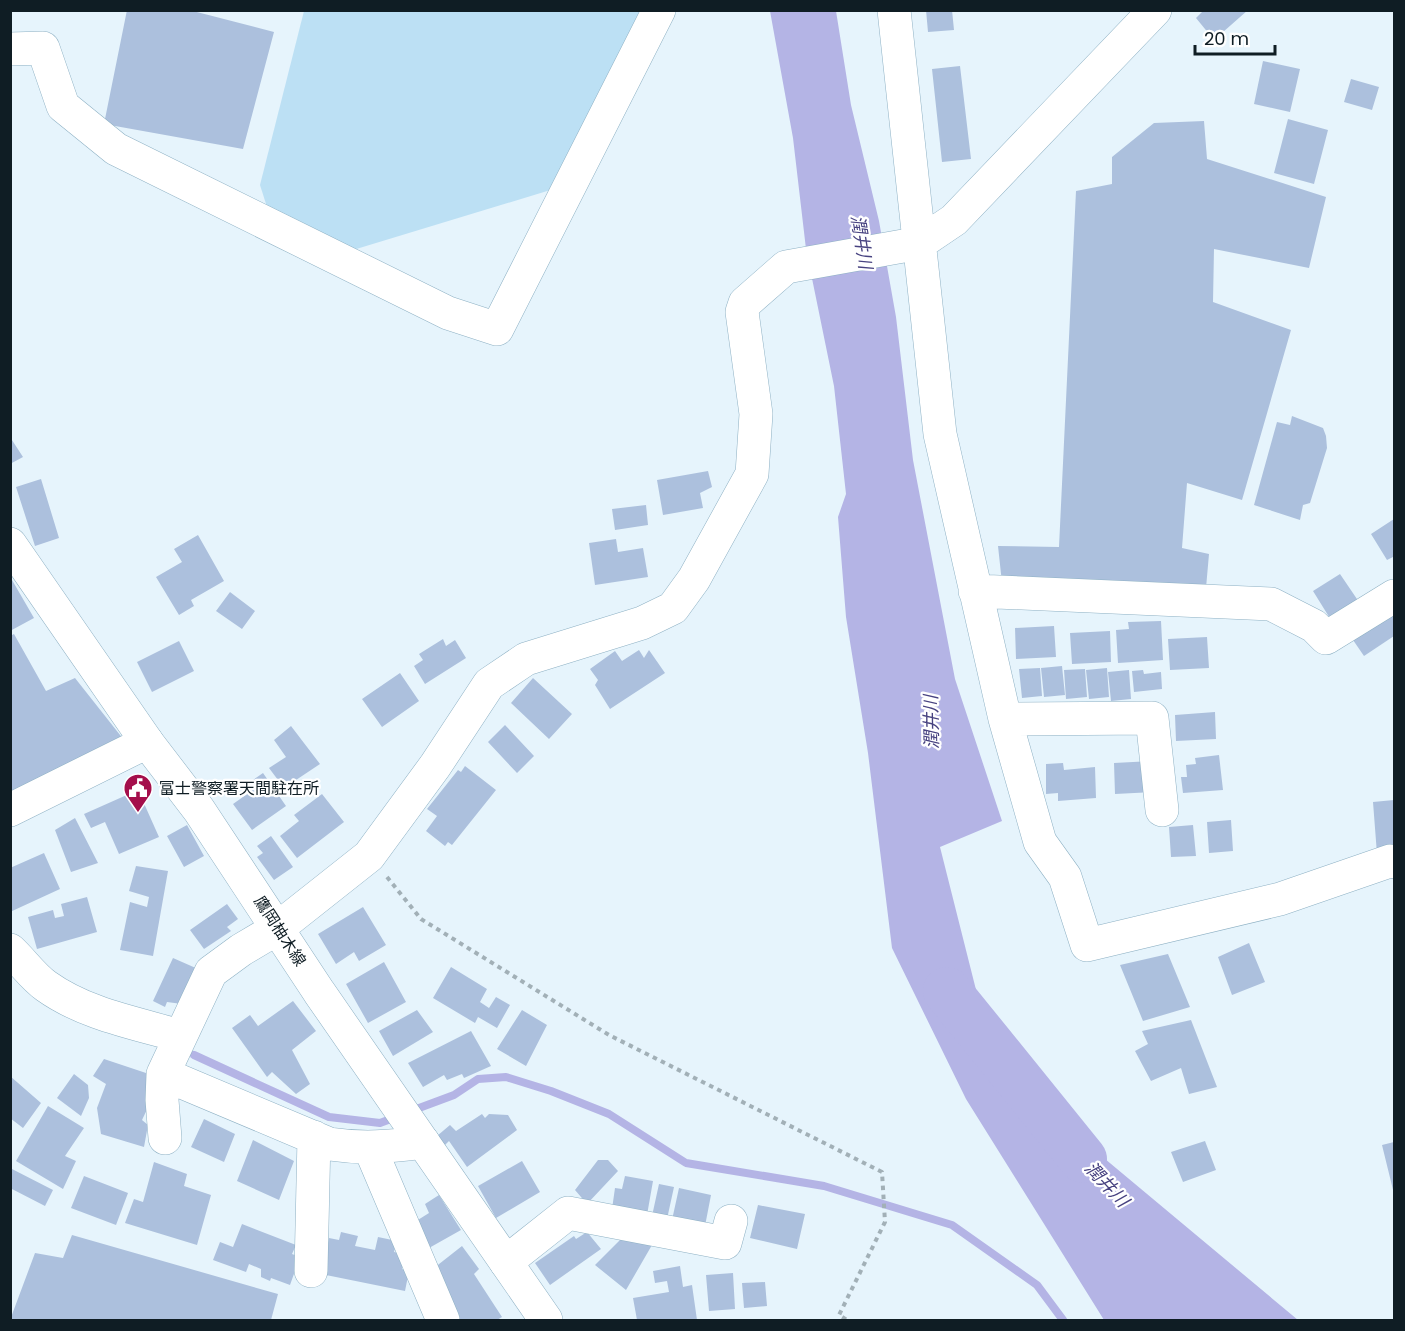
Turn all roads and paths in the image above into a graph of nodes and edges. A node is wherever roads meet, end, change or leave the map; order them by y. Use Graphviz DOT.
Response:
graph roads {
  1 [pos="659,10"];
  2 [pos="894,10"];
  3 [pos="1155,10"];
  4 [pos="10,49"];
  5 [pos="920,243"];
  6 [pos="10,544"];
  7 [pos="975,591"];
  8 [pos="1395,596"];
  9 [pos="1005,719"];
  10 [pos="147,742"];
  11 [pos="10,810"];
  12 [pos="1162,810"];
  13 [pos="369,855"];
  14 [pos="1395,862"];
  15 [pos="278,928"];
  16 [pos="10,950"];
  17 [pos="180,1036"];
  18 [pos="163,1074"];
  19 [pos="314,1137"];
  20 [pos="165,1138"];
  21 [pos="421,1139"];
  22 [pos="370,1148"];
  23 [pos="732,1221"];
  24 [pos="506,1262"];
  25 [pos="311,1271"];
  26 [pos="443,1320"];
  27 [pos="546,1320"];
  28 [pos="847,1320"];
  1 -- 4 [label="street"];
  2 -- 5 [label="street"];
  3 -- 5 [label="street"];
  5 -- 7 [label="street"];
  5 -- 13 [label="street"];
  6 -- 10 [label="street, 鷹岡柚木線"];
  7 -- 8 [label="street"];
  7 -- 9 [label="street"];
  9 -- 12 [label="street"];
  9 -- 14 [label="street"];
  10 -- 11 [label="street"];
  10 -- 15 [label="street, 鷹岡柚木線"];
  13 -- 15 [label="street"];
  13 -- 28 [label="path"];
  15 -- 17 [label="street"];
  15 -- 21 [label="street, 鷹岡柚木線"];
  16 -- 17 [label="street"];
  17 -- 18 [label="street"];
  18 -- 19 [label="street"];
  18 -- 20 [label="street"];
  19 -- 22 [label="street"];
  19 -- 25 [label="street"];
  21 -- 22 [label="street"];
  21 -- 24 [label="street, 鷹岡柚木線"];
  22 -- 26 [label="street"];
  23 -- 24 [label="street"];
  24 -- 27 [label="street, 鷹岡柚木線"];
}
